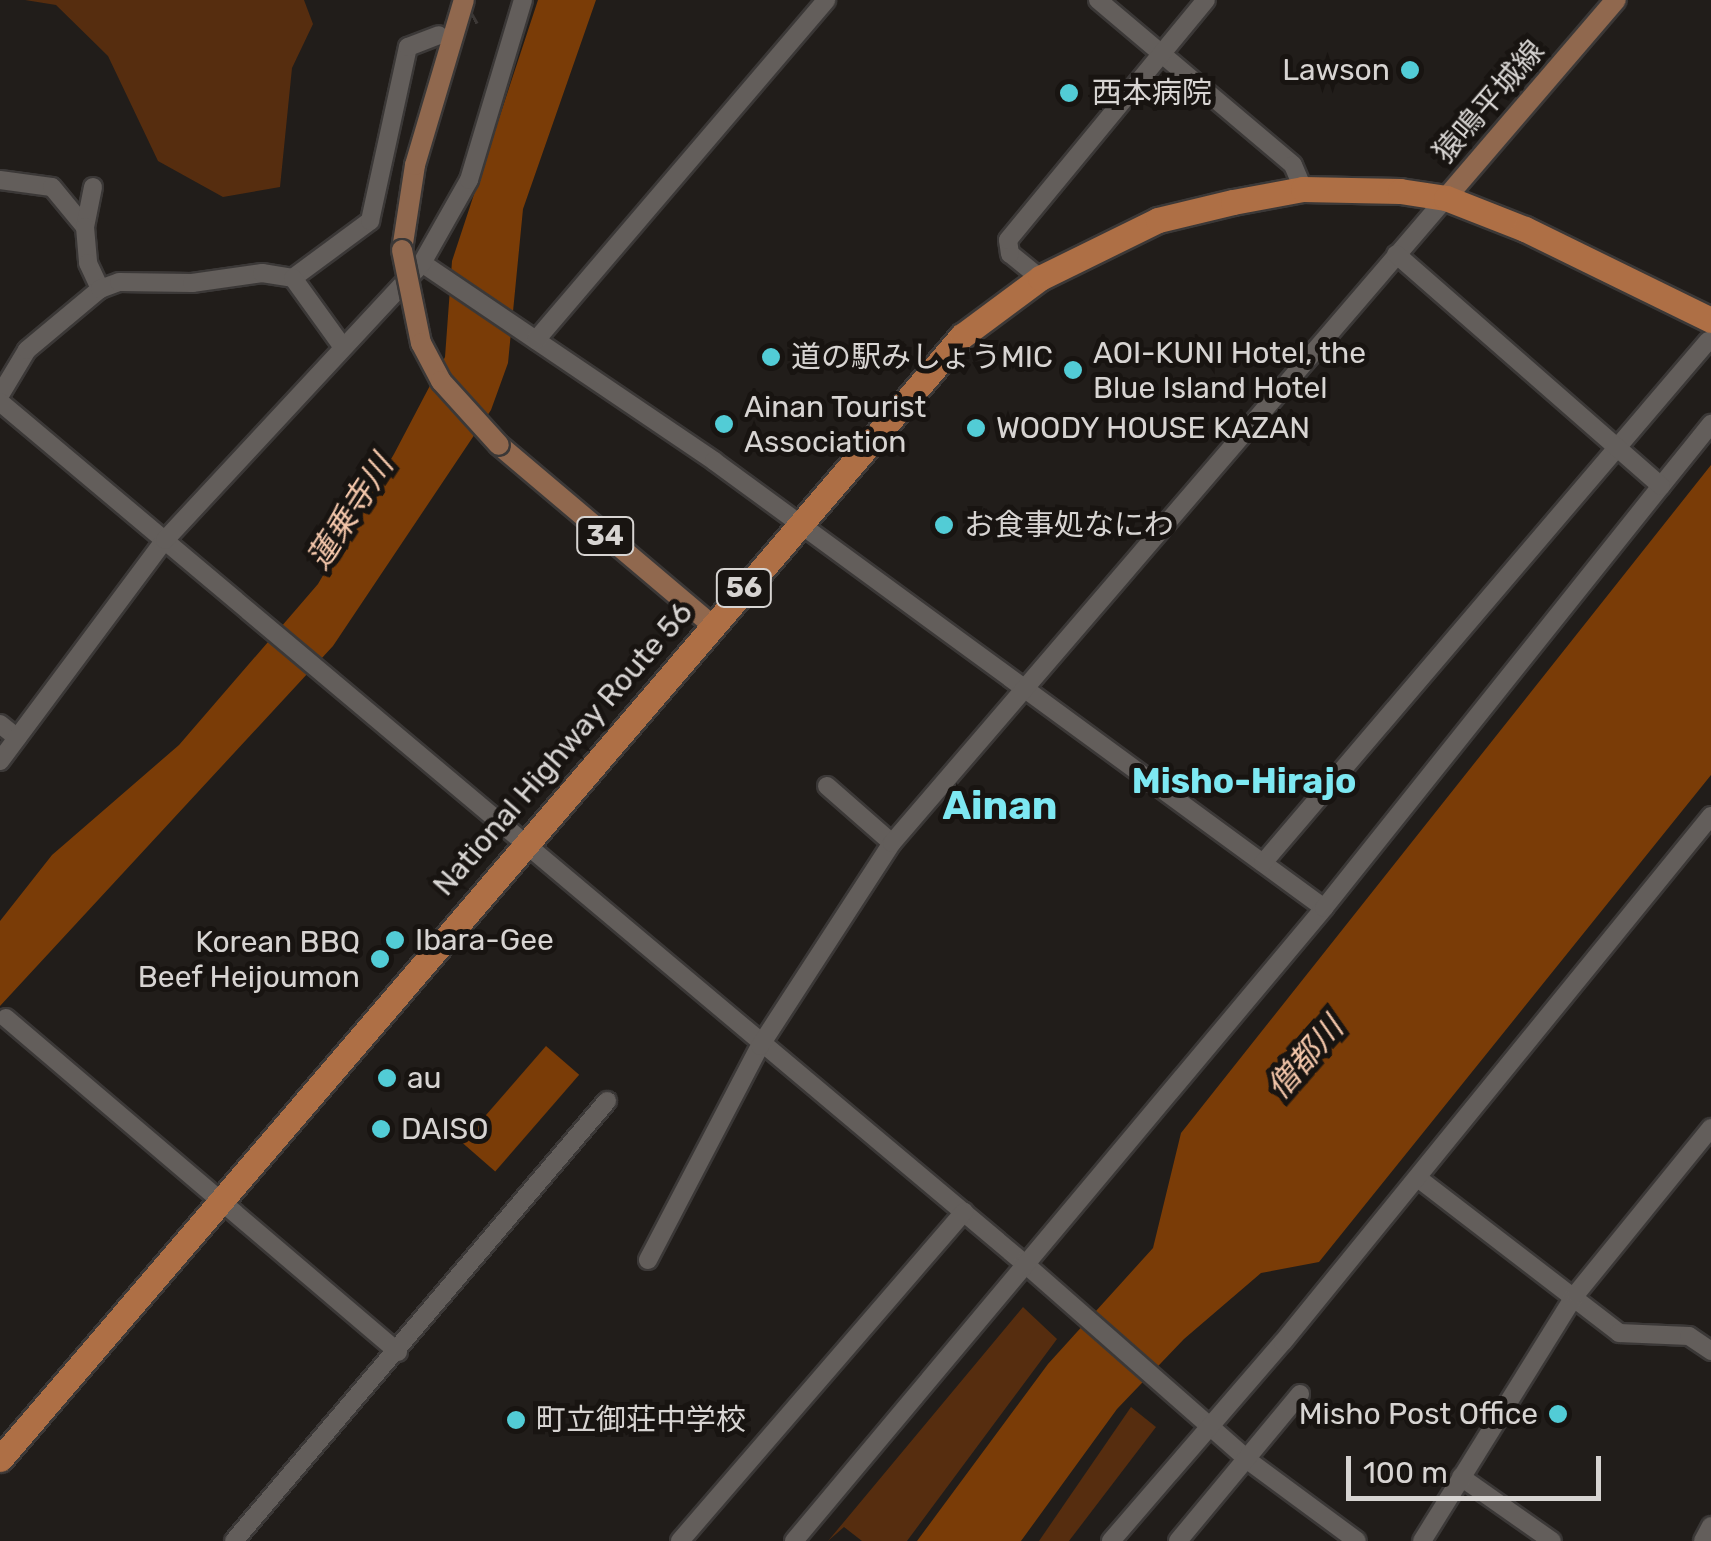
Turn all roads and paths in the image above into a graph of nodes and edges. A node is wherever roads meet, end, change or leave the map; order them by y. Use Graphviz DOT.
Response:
graph roads {
  1 [pos="464,0"];
  2 [pos="524,0"];
  3 [pos="826,0"];
  4 [pos="1098,0"];
  5 [pos="1206,0"];
  6 [pos="1616,0"];
  7 [pos="439,35"];
  8 [pos="1159,52"];
  9 [pos="0,180"];
  10 [pos="93,187"];
  11 [pos="1303,189"];
  12 [pos="1446,198"];
  13 [pos="85,228"];
  14 [pos="1396,254"];
  15 [pos="422,263"];
  16 [pos="293,278"];
  17 [pos="1040,278"];
  18 [pos="100,289"];
  19 [pos="1710,330"];
  20 [pos="532,337"];
  21 [pos="342,346"];
  22 [pos="0,399"];
  23 [pos="1711,424"];
  24 [pos="1618,450"];
  25 [pos="1661,486"];
  26 [pos="799,522"];
  27 [pos="165,540"];
  28 [pos="712,626"];
  29 [pos="1023,691"];
  30 [pos="0,724"];
  31 [pos="17,738"];
  32 [pos="0,761"];
  33 [pos="827,786"];
  34 [pos="1711,816"];
  35 [pos="892,843"];
  36 [pos="523,844"];
  37 [pos="1262,863"];
  38 [pos="1324,908"];
  39 [pos="6,1018"];
  40 [pos="760,1046"];
  41 [pos="606,1101"];
  42 [pos="1711,1128"];
  43 [pos="1418,1178"];
  44 [pos="221,1199"];
  45 [pos="964,1212"];
  46 [pos="648,1260"];
  47 [pos="1028,1266"];
  48 [pos="1576,1294"];
  49 [pos="1711,1350"];
  50 [pos="398,1352"];
  51 [pos="1300,1394"];
  52 [pos="1207,1422"];
  53 [pos="0,1459"];
  54 [pos="1248,1461"];
  55 [pos="1461,1477"];
  56 [pos="1711,1526"];
  57 [pos="234,1541"];
  58 [pos="680,1541"];
  59 [pos="794,1541"];
  60 [pos="1111,1541"];
  61 [pos="1178,1541"];
  62 [pos="1357,1541"];
  63 [pos="1422,1541"];
  64 [pos="1552,1541"];
  65 [pos="1703,1541"];
  1 -- 28 [label="main road, 34, bridge"];
  2 -- 15 [label="street"];
  3 -- 20 [label="street"];
  4 -- 8 [label="street"];
  5 -- 8 [label="street"];
  6 -- 12 [label="main road, 猿鳴平城線"];
  7 -- 16 [label="street"];
  8 -- 11 [label="street"];
  8 -- 17 [label="street"];
  9 -- 13 [label="street"];
  10 -- 13 [label="street"];
  11 -- 12 [label="highway, National Highway Route 56 / 56"];
  11 -- 17 [label="highway, National Highway Route 56 / 56"];
  12 -- 14 [label="street"];
  12 -- 19 [label="highway, National Highway Route 56 / 56"];
  13 -- 18 [label="street"];
  14 -- 24 [label="street"];
  14 -- 29 [label="street"];
  15 -- 20 [label="street"];
  15 -- 21 [label="street"];
  16 -- 18 [label="street"];
  16 -- 21 [label="street"];
  17 -- 26 [label="highway, National Highway Route 56 / 56"];
  18 -- 22 [label="street"];
  19 -- 24 [label="street"];
  20 -- 26 [label="street"];
  21 -- 27 [label="street"];
  22 -- 27 [label="street"];
  23 -- 25 [label="street"];
  24 -- 25 [label="street"];
  24 -- 37 [label="street"];
  25 -- 38 [label="street"];
  26 -- 28 [label="highway, National Highway Route 56 / 56"];
  26 -- 29 [label="street"];
  27 -- 31 [label="street"];
  27 -- 36 [label="street"];
  28 -- 36 [label="highway, National Highway Route 56 / 56"];
  29 -- 35 [label="street"];
  29 -- 37 [label="street"];
  30 -- 31 [label="street"];
  31 -- 32 [label="street"];
  33 -- 35 [label="street"];
  34 -- 43 [label="street"];
  35 -- 40 [label="street"];
  36 -- 40 [label="street"];
  36 -- 44 [label="highway, National Highway Route 56 / 56"];
  37 -- 38 [label="street"];
  38 -- 47 [label="street"];
  39 -- 44 [label="street"];
  40 -- 45 [label="street"];
  40 -- 46 [label="street"];
  41 -- 50 [label="street"];
  42 -- 48 [label="street"];
  43 -- 48 [label="street"];
  43 -- 52 [label="street"];
  44 -- 50 [label="street"];
  44 -- 53 [label="highway, National Highway Route 56 / 56"];
  45 -- 47 [label="street"];
  45 -- 58 [label="street"];
  47 -- 52 [label="street"];
  47 -- 59 [label="street"];
  48 -- 49 [label="street"];
  48 -- 55 [label="street"];
  50 -- 57 [label="street"];
  51 -- 54 [label="street"];
  52 -- 54 [label="street"];
  52 -- 60 [label="street"];
  54 -- 61 [label="street"];
  54 -- 62 [label="street"];
  55 -- 63 [label="street"];
  55 -- 64 [label="street"];
  56 -- 65 [label="street"];
}
